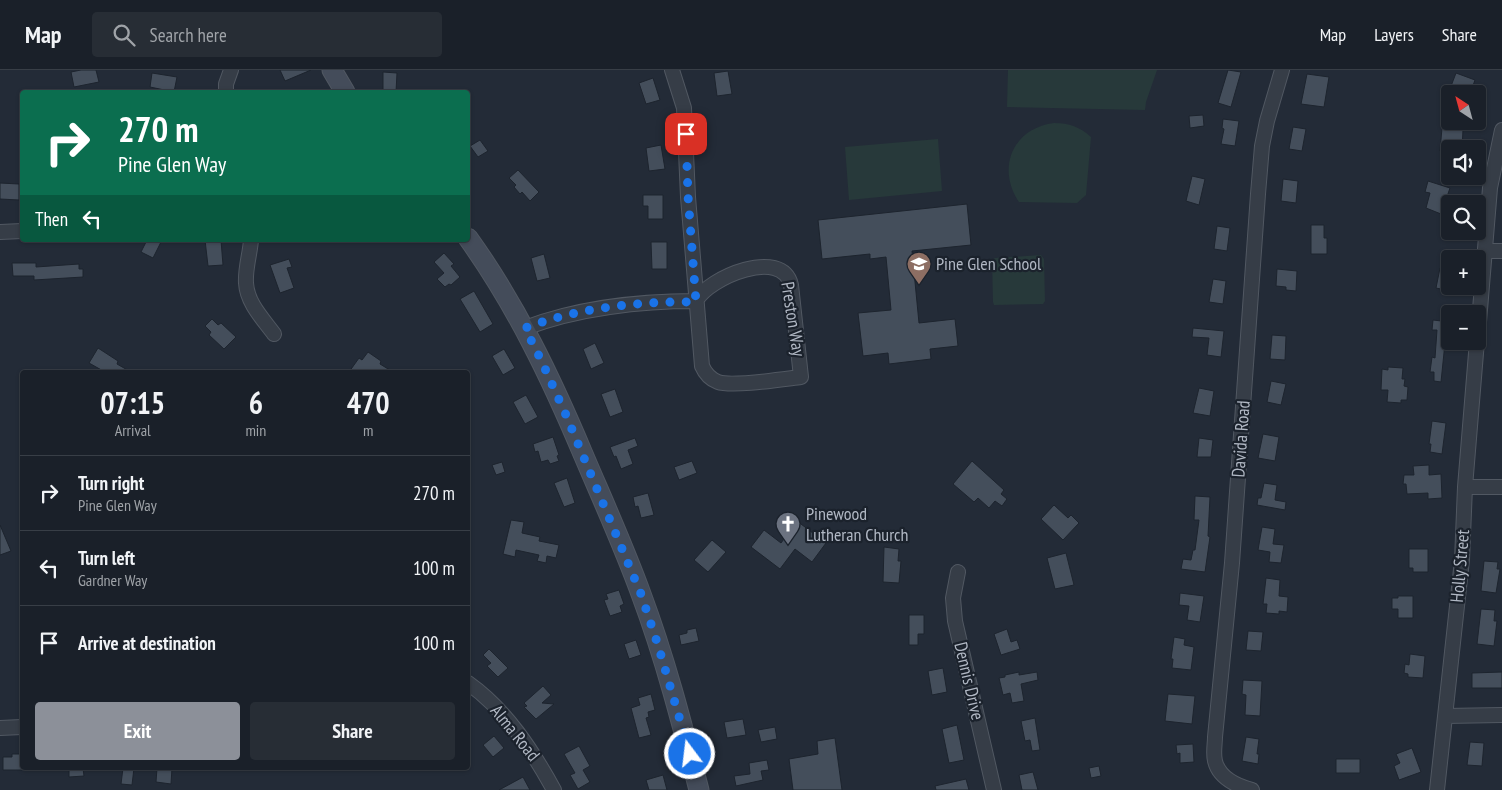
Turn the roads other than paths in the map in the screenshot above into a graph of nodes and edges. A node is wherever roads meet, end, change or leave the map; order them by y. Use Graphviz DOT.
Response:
graph roads {
  1 [pos="231,70"];
  2 [pos="332,70"];
  3 [pos="672,70"];
  4 [pos="1282,70"];
  5 [pos="226,90"];
  6 [pos="344,90"];
  7 [pos="1502,130"];
  8 [pos="20,231"];
  9 [pos="0,232"];
  10 [pos="470,241"];
  11 [pos="251,242"];
  12 [pos="1485,250"];
  13 [pos="1486,251"];
  14 [pos="1502,251"];
  15 [pos="696,302"];
  16 [pos="525,328"];
  17 [pos="274,334"];
  18 [pos="1476,350"];
  19 [pos="1465,487"];
  20 [pos="1502,487"];
  21 [pos="958,572"];
  22 [pos="470,685"];
  23 [pos="1502,715"];
  24 [pos="1445,716"];
  25 [pos="20,727"];
  26 [pos="0,728"];
  27 [pos="554,790"];
  28 [pos="700,790"];
  29 [pos="994,790"];
  30 [pos="1252,790"];
  31 [pos="1437,790"];
  1 -- 5 [label="street"];
  2 -- 6 [label="main road"];
  3 -- 15 [label="street"];
  4 -- 30 [label="street, Davida Road"];
  7 -- 12 [label="street"];
  8 -- 9 [label="street"];
  10 -- 16 [label="main road"];
  11 -- 17 [label="street"];
  13 -- 14 [label="street"];
  15 -- 15 [label="street, Preston Way"];
  15 -- 16 [label="street"];
  16 -- 28 [label="main road"];
  18 -- 19 [label="street, Holly Street"];
  19 -- 20 [label="street"];
  19 -- 24 [label="street, Holly Street"];
  21 -- 29 [label="street, Dennis Drive"];
  22 -- 27 [label="street, Alma Road"];
  23 -- 24 [label="street"];
  24 -- 31 [label="street, Holly Street"];
  25 -- 26 [label="street"];
}
